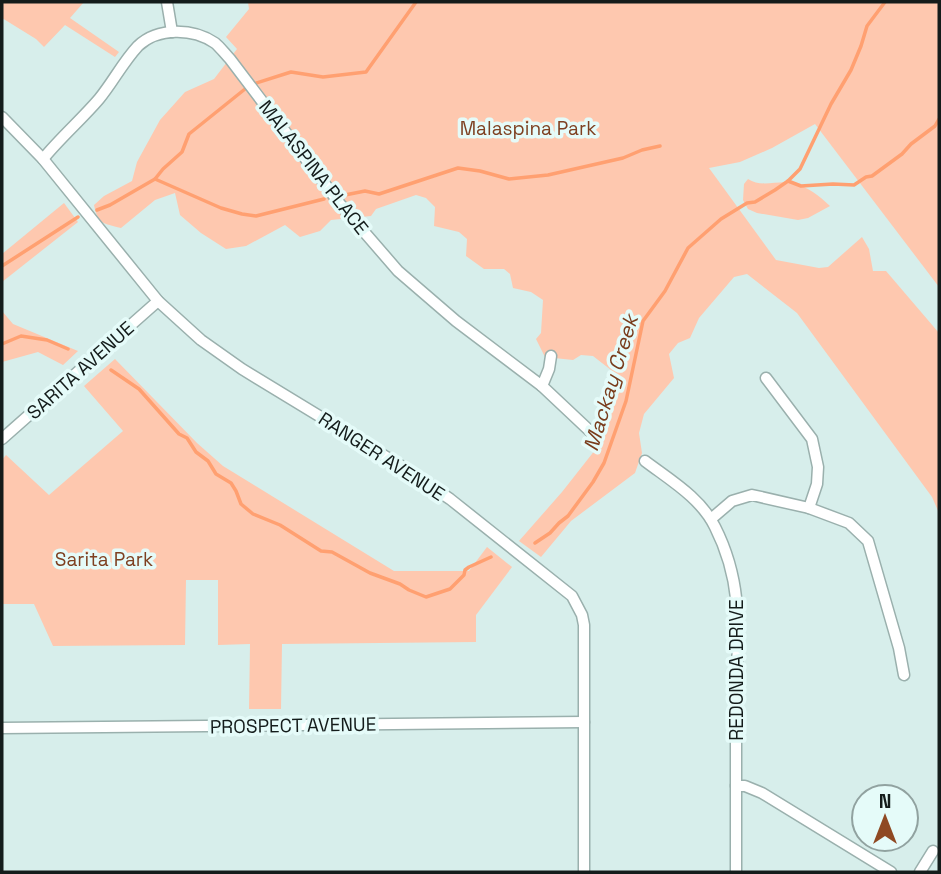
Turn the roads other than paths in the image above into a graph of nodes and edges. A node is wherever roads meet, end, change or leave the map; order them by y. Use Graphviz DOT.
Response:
graph roads {
  1 [pos="167,2"];
  2 [pos="172,32"];
  3 [pos="2,117"];
  4 [pos="43,159"];
  5 [pos="158,300"];
  6 [pos="551,356"];
  7 [pos="766,379"];
  8 [pos="542,386"];
  9 [pos="593,434"];
  10 [pos="2,439"];
  11 [pos="645,461"];
  12 [pos="809,508"];
  13 [pos="711,519"];
  14 [pos="904,675"];
  15 [pos="584,722"];
  16 [pos="2,728"];
  17 [pos="736,786"];
  18 [pos="933,851"];
  19 [pos="584,872"];
  20 [pos="736,872"];
  21 [pos="891,872"];
  22 [pos="920,872"];
  1 -- 2 [label="street"];
  2 -- 4 [label="street"];
  2 -- 8 [label="street, MALASPINA PLACE"];
  3 -- 4 [label="street, RANGER AVENUE"];
  4 -- 5 [label="street, RANGER AVENUE"];
  5 -- 10 [label="street, SARITA AVENUE"];
  5 -- 15 [label="street, RANGER AVENUE"];
  6 -- 8 [label="street"];
  7 -- 12 [label="street"];
  8 -- 9 [label="street, MALASPINA PLACE"];
  11 -- 13 [label="street, REDONDA DRIVE"];
  12 -- 13 [label="street"];
  12 -- 14 [label="street"];
  13 -- 17 [label="street, REDONDA DRIVE"];
  15 -- 16 [label="street, PROSPECT AVENUE"];
  15 -- 19 [label="street, RANGER AVENUE"];
  17 -- 20 [label="street, REDONDA DRIVE"];
  17 -- 21 [label="street"];
  18 -- 22 [label="street"];
}
